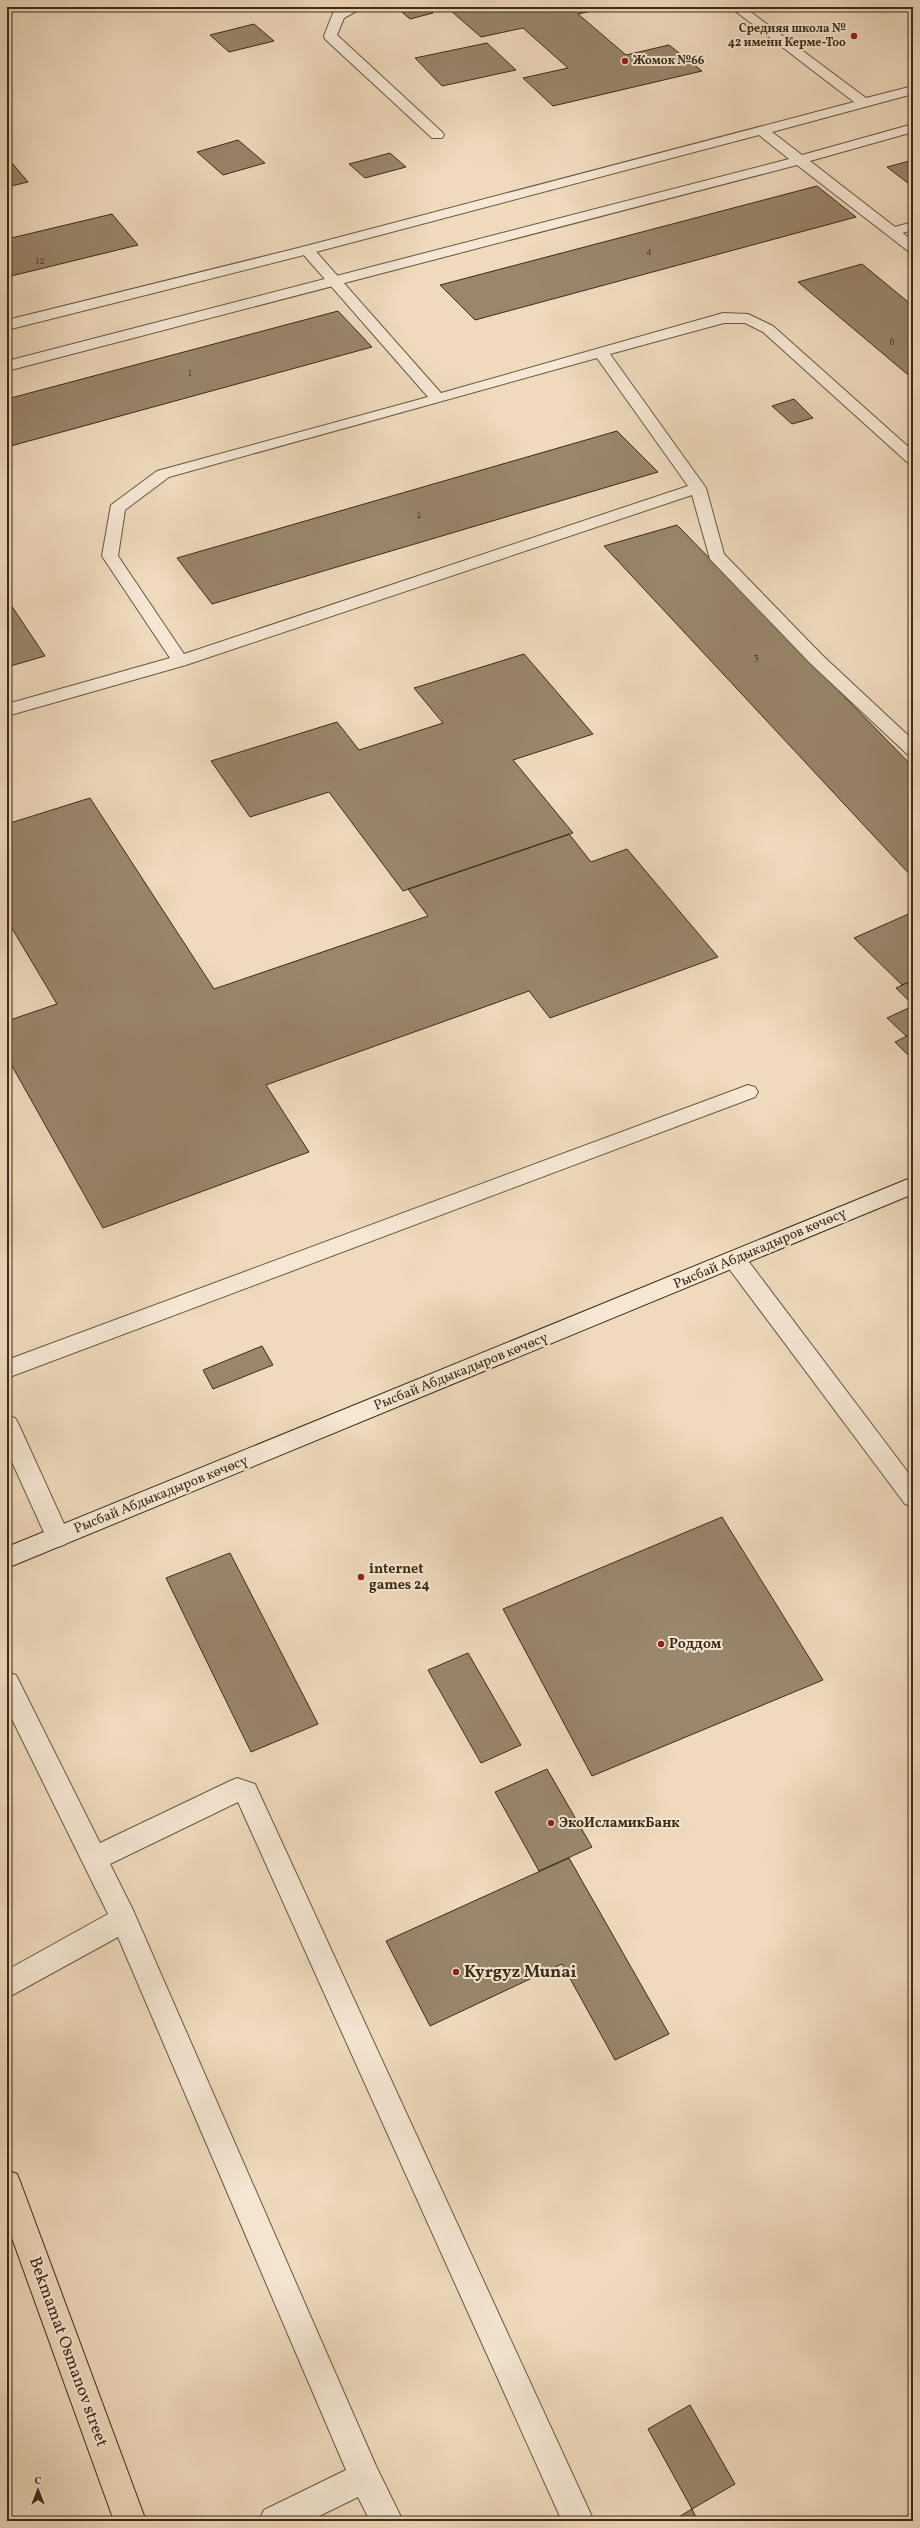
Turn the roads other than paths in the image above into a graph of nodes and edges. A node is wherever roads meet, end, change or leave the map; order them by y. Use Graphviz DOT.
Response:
graph roads {
  1 [pos="358,7"];
  2 [pos="736,7"];
  3 [pos="913,90"];
  4 [pos="864,103"];
  5 [pos="913,128"];
  6 [pos="760,130"];
  7 [pos="437,135"];
  8 [pos="800,160"];
  9 [pos="913,226"];
  10 [pos="892,232"];
  11 [pos="913,248"];
  12 [pos="307,250"];
  13 [pos="334,282"];
  14 [pos="7,325"];
  15 [pos="601,352"];
  16 [pos="7,366"];
  17 [pos="438,399"];
  18 [pos="913,459"];
  19 [pos="698,488"];
  20 [pos="180,661"];
  21 [pos="7,710"];
  22 [pos="913,750"];
  23 [pos="748,1092"];
  24 [pos="913,1185"];
  25 [pos="736,1260"];
  26 [pos="7,1369"];
  27 [pos="7,1425"];
  28 [pos="913,1497"];
  29 [pos="58,1537"];
  30 [pos="7,1558"];
  31 [pos="7,1683"];
  32 [pos="94,1859"];
  33 [pos="124,1919"];
  34 [pos="7,1985"];
  35 [pos="7,2184"];
  36 [pos="365,2477"];
  37 [pos="130,2521"];
  38 [pos="275,2521"];
  39 [pos="387,2521"];
  40 [pos="578,2521"];
  1 -- 7 [label="street"];
  2 -- 4 [label="street"];
  3 -- 4 [label="street"];
  4 -- 6 [label="street"];
  5 -- 8 [label="street"];
  6 -- 8 [label="street"];
  6 -- 12 [label="street"];
  8 -- 10 [label="street"];
  8 -- 13 [label="street"];
  9 -- 10 [label="street"];
  10 -- 11 [label="street"];
  12 -- 13 [label="street"];
  12 -- 14 [label="street"];
  13 -- 16 [label="street"];
  13 -- 17 [label="street"];
  15 -- 17 [label="street"];
  15 -- 18 [label="street"];
  15 -- 19 [label="street"];
  17 -- 20 [label="street"];
  19 -- 20 [label="street"];
  19 -- 22 [label="street"];
  20 -- 21 [label="street"];
  23 -- 26 [label="street"];
  24 -- 25 [label="street, Рысбай Абдыкадыров көчөсү"];
  25 -- 28 [label="street"];
  25 -- 29 [label="street, Рысбай Абдыкадыров көчөсү"];
  27 -- 29 [label="street"];
  29 -- 30 [label="street, Рысбай Абдыкадыров көчөсү"];
  31 -- 32 [label="street"];
  32 -- 33 [label="street"];
  32 -- 40 [label="street"];
  33 -- 34 [label="street"];
  33 -- 36 [label="street"];
  35 -- 37 [label="highway, Bekmamat Osmanov street"];
  36 -- 38 [label="street"];
  36 -- 39 [label="street"];
}
